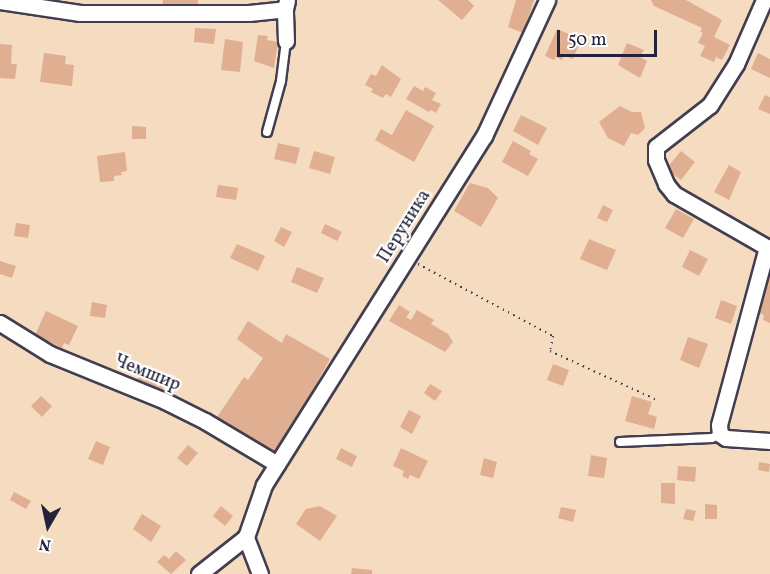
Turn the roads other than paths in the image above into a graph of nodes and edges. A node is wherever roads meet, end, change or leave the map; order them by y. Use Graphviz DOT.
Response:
graph roads {
  1 [pos="547,0"];
  2 [pos="0,1"];
  3 [pos="286,5"];
  4 [pos="765,11"];
  5 [pos="286,40"];
  6 [pos="267,132"];
  7 [pos="768,248"];
  8 [pos="0,323"];
  9 [pos="720,434"];
  10 [pos="770,441"];
  11 [pos="620,442"];
  12 [pos="277,464"];
  13 [pos="246,537"];
  14 [pos="199,574"];
  15 [pos="260,574"];
  1 -- 12 [label="street, Перуника"];
  2 -- 3 [label="street"];
  3 -- 5 [label="street"];
  4 -- 7 [label="street"];
  5 -- 6 [label="lane"];
  7 -- 9 [label="street"];
  8 -- 12 [label="street, Чемшир"];
  9 -- 10 [label="street"];
  9 -- 11 [label="lane"];
  12 -- 13 [label="street, Перуника"];
  13 -- 14 [label="street"];
  13 -- 15 [label="street"];
}
